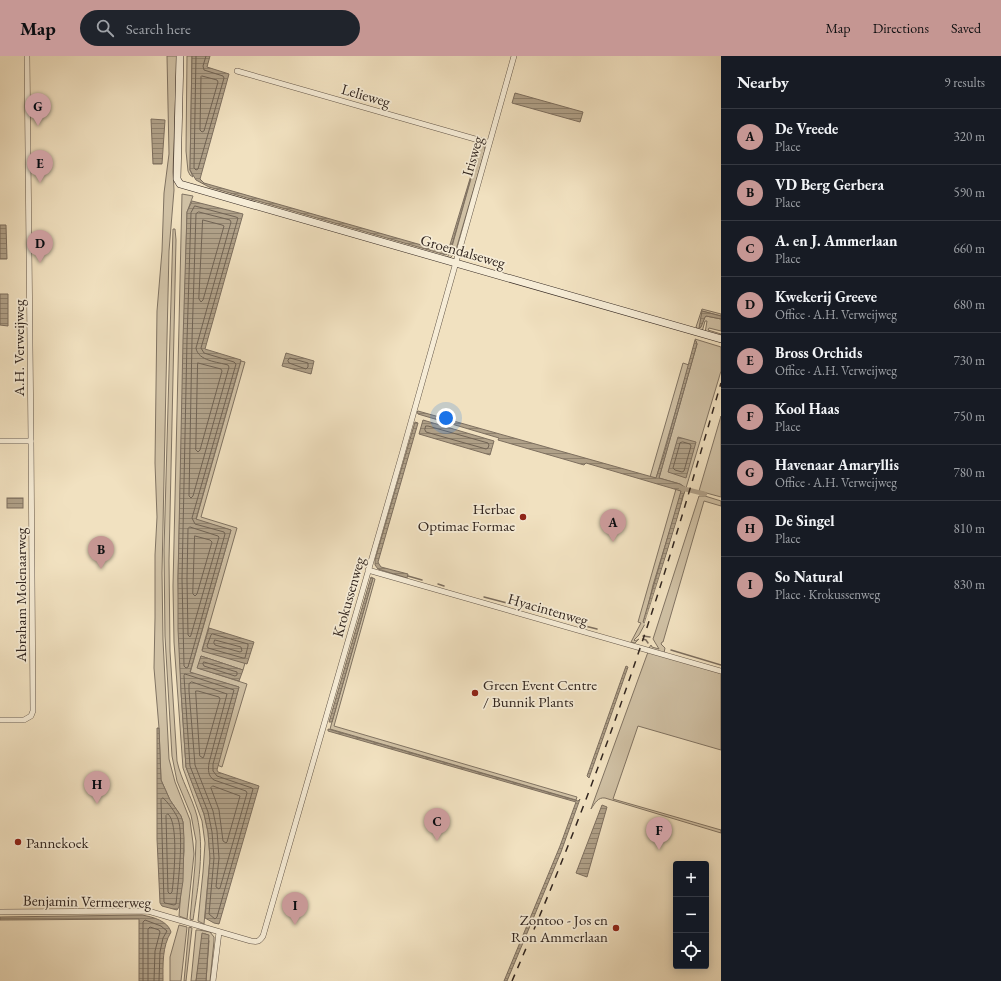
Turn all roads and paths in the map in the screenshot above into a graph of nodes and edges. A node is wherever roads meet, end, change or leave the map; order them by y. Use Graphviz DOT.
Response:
graph roads {
  1 [pos="27,56"];
  2 [pos="180,56"];
  3 [pos="514,56"];
  4 [pos="237,70"];
  5 [pos="489,143"];
  6 [pos="178,163"];
  7 [pos="180,175"];
  8 [pos="180,184"];
  9 [pos="197,188"];
  10 [pos="454,263"];
  11 [pos="721,339"];
  12 [pos="0,441"];
  13 [pos="31,441"];
  14 [pos="368,570"];
  15 [pos="721,671"];
  16 [pos="0,720"];
  17 [pos="0,912"];
  18 [pos="219,932"];
  19 [pos="263,936"];
  20 [pos="213,981"];
  1 -- 13 [label="street, A.H. Verweijweg"];
  2 -- 6 [label="street"];
  3 -- 5 [label="street, Irisweg"];
  4 -- 5 [label="street, Lelieweg"];
  5 -- 10 [label="street, Irisweg"];
  6 -- 7 [label="street"];
  6 -- 8 [label="street"];
  7 -- 8 [label="street"];
  7 -- 9 [label="street, Groendalseweg"];
  8 -- 9 [label="street, Groendalseweg"];
  9 -- 10 [label="street, Groendalseweg"];
  10 -- 11 [label="street, Groendalseweg"];
  10 -- 14 [label="street, Krokussenweg"];
  12 -- 13 [label="street"];
  13 -- 16 [label="street, Abraham Molenaarweg"];
  14 -- 15 [label="street, Hyacintenweg"];
  14 -- 19 [label="street, Krokussenweg"];
  17 -- 18 [label="street, Benjamin Vermeerweg"];
  18 -- 19 [label="street, Benjamin Vermeerweg"];
  18 -- 20 [label="street"];
}
